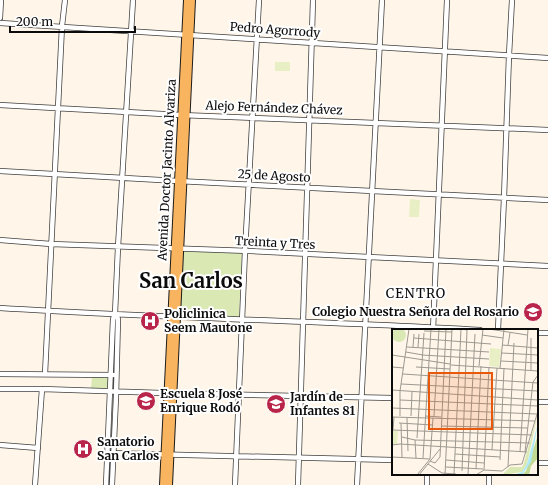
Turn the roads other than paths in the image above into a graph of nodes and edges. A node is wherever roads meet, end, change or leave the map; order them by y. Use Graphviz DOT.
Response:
graph roads {
  1 [pos="1,0"];
  2 [pos="64,0"];
  3 [pos="133,0"];
  4 [pos="187,0"];
  5 [pos="192,0"];
  6 [pos="259,0"];
  7 [pos="314,0"];
  8 [pos="382,0"];
  9 [pos="447,0"];
  10 [pos="512,0"];
  11 [pos="0,18"];
  12 [pos="0,22"];
  13 [pos="62,26"];
  14 [pos="131,30"];
  15 [pos="188,34"];
  16 [pos="256,39"];
  17 [pos="312,42"];
  18 [pos="379,47"];
  19 [pos="445,51"];
  20 [pos="509,55"];
  21 [pos="548,58"];
  22 [pos="0,104"];
  23 [pos="58,108"];
  24 [pos="126,112"];
  25 [pos="184,115"];
  26 [pos="252,118"];
  27 [pos="310,120"];
  28 [pos="375,122"];
  29 [pos="442,125"];
  30 [pos="506,127"];
  31 [pos="548,130"];
  32 [pos="0,171"];
  33 [pos="55,174"];
  34 [pos="122,178"];
  35 [pos="181,182"];
  36 [pos="249,185"];
  37 [pos="308,188"];
  38 [pos="372,191"];
  39 [pos="439,195"];
  40 [pos="504,198"];
  41 [pos="548,200"];
  42 [pos="0,240"];
  43 [pos="51,244"];
  44 [pos="118,247"];
  45 [pos="177,248"];
  46 [pos="245,251"];
  47 [pos="305,254"];
  48 [pos="368,257"];
  49 [pos="436,261"];
  50 [pos="501,264"];
  51 [pos="548,266"];
  52 [pos="0,308"];
  53 [pos="48,311"];
  54 [pos="115,314"];
  55 [pos="174,318"];
  56 [pos="242,320"];
  57 [pos="303,322"];
  58 [pos="365,325"];
  59 [pos="433,329"];
  60 [pos="498,329"];
  61 [pos="0,374"];
  62 [pos="45,374"];
  63 [pos="110,375"];
  64 [pos="117,375"];
  65 [pos="0,389"];
  66 [pos="42,389"];
  67 [pos="110,392"];
  68 [pos="116,392"];
  69 [pos="170,394"];
  70 [pos="239,395"];
  71 [pos="301,396"];
  72 [pos="362,398"];
  73 [pos="392,398"];
  74 [pos="0,445"];
  75 [pos="38,448"];
  76 [pos="107,453"];
  77 [pos="113,453"];
  78 [pos="168,454"];
  79 [pos="237,456"];
  80 [pos="299,457"];
  81 [pos="358,459"];
  82 [pos="392,460"];
  83 [pos="490,475"];
  84 [pos="35,485"];
  85 [pos="106,485"];
  86 [pos="112,485"];
  87 [pos="163,485"];
  88 [pos="169,485"];
  89 [pos="236,485"];
  90 [pos="298,485"];
  91 [pos="357,485"];
  92 [pos="489,485"];
  1 -- 11 [label="street"];
  2 -- 13 [label="street"];
  3 -- 14 [label="street"];
  4 -- 15 [label="main road, Avenida Doctor Jacinto Alvariza"];
  5 -- 15 [label="main road, Avenida Doctor Jacinto Alvariza"];
  6 -- 16 [label="street"];
  7 -- 17 [label="street"];
  8 -- 18 [label="street"];
  9 -- 19 [label="street"];
  10 -- 20 [label="street"];
  12 -- 13 [label="street, Pedro Agorrody"];
  13 -- 14 [label="street, Pedro Agorrody"];
  13 -- 23 [label="street"];
  14 -- 15 [label="street, Pedro Agorrody"];
  14 -- 24 [label="street"];
  15 -- 16 [label="street, Pedro Agorrody"];
  15 -- 25 [label="main road, Avenida Doctor Jacinto Alvariza"];
  16 -- 17 [label="street, Pedro Agorrody"];
  16 -- 26 [label="street"];
  17 -- 18 [label="street, Pedro Agorrody"];
  17 -- 27 [label="street"];
  18 -- 19 [label="street, Pedro Agorrody"];
  18 -- 28 [label="street"];
  19 -- 20 [label="street, Pedro Agorrody"];
  19 -- 29 [label="street"];
  20 -- 21 [label="street, Pedro Agorrody"];
  20 -- 30 [label="street"];
  22 -- 23 [label="street, Alejo Fernández Chávez"];
  23 -- 24 [label="street, Alejo Fernández Chávez"];
  23 -- 33 [label="street"];
  24 -- 25 [label="street, Alejo Fernández Chávez"];
  24 -- 34 [label="street"];
  25 -- 26 [label="street, Alejo Fernández Chávez"];
  25 -- 35 [label="main road, Avenida Doctor Jacinto Alvariza"];
  26 -- 27 [label="street, Alejo Fernández Chávez"];
  26 -- 36 [label="street"];
  27 -- 28 [label="street, Alejo Fernández Chávez"];
  27 -- 37 [label="street"];
  28 -- 29 [label="street, Alejo Fernández Chávez"];
  28 -- 38 [label="street"];
  29 -- 30 [label="street, Alejo Fernández Chávez"];
  29 -- 39 [label="street"];
  30 -- 31 [label="street, Alejo Fernández Chávez"];
  30 -- 40 [label="street"];
  32 -- 33 [label="street, 25 de Agosto"];
  33 -- 34 [label="street, 25 de Agosto"];
  33 -- 43 [label="street"];
  34 -- 35 [label="street, 25 de Agosto"];
  34 -- 44 [label="street"];
  35 -- 36 [label="street, 25 de Agosto"];
  35 -- 45 [label="main road, Avenida Doctor Jacinto Alvariza"];
  36 -- 37 [label="street, 25 de Agosto"];
  36 -- 46 [label="street"];
  37 -- 38 [label="street, 25 de Agosto"];
  37 -- 47 [label="street"];
  38 -- 39 [label="street, 25 de Agosto"];
  38 -- 48 [label="street"];
  39 -- 40 [label="street, 25 de Agosto"];
  39 -- 49 [label="street"];
  40 -- 41 [label="street, 25 de Agosto"];
  40 -- 50 [label="street"];
  42 -- 43 [label="street, Treinta y Tres"];
  43 -- 44 [label="street, Treinta y Tres"];
  43 -- 53 [label="street"];
  44 -- 45 [label="street, Treinta y Tres"];
  44 -- 54 [label="street"];
  45 -- 46 [label="street, Treinta y Tres"];
  45 -- 55 [label="main road, Avenida Doctor Jacinto Alvariza"];
  46 -- 47 [label="street, Treinta y Tres"];
  46 -- 56 [label="street"];
  47 -- 48 [label="street, Treinta y Tres"];
  47 -- 57 [label="street"];
  48 -- 49 [label="street, Treinta y Tres"];
  48 -- 58 [label="street"];
  49 -- 50 [label="street, Treinta y Tres"];
  49 -- 59 [label="street"];
  50 -- 51 [label="street, Treinta y Tres"];
  50 -- 60 [label="street"];
  52 -- 53 [label="street"];
  53 -- 54 [label="street"];
  53 -- 62 [label="street"];
  54 -- 55 [label="street"];
  54 -- 63 [label="street"];
  54 -- 64 [label="street"];
  55 -- 56 [label="street"];
  55 -- 69 [label="main road, Avenida Doctor Jacinto Alvariza"];
  56 -- 57 [label="street"];
  56 -- 70 [label="street"];
  57 -- 58 [label="street"];
  57 -- 71 [label="street"];
  58 -- 59 [label="street"];
  58 -- 72 [label="street"];
  61 -- 62 [label="street"];
  62 -- 63 [label="street"];
  63 -- 64 [label="street"];
  63 -- 67 [label="street"];
  64 -- 68 [label="street"];
  65 -- 66 [label="street"];
  66 -- 67 [label="street"];
  66 -- 75 [label="street"];
  67 -- 68 [label="street"];
  67 -- 76 [label="street"];
  68 -- 69 [label="street"];
  68 -- 77 [label="street"];
  69 -- 70 [label="street"];
  69 -- 78 [label="main road, Avenida Doctor Jacinto Alvariza"];
  70 -- 71 [label="street"];
  70 -- 79 [label="street"];
  71 -- 72 [label="street"];
  71 -- 80 [label="street"];
  72 -- 73 [label="street"];
  72 -- 81 [label="street"];
  74 -- 75 [label="street"];
  75 -- 84 [label="street"];
  76 -- 77 [label="street"];
  76 -- 85 [label="street"];
  77 -- 78 [label="street"];
  77 -- 86 [label="street"];
  78 -- 79 [label="street"];
  78 -- 87 [label="main road, Avenida Doctor Jacinto Alvariza"];
  78 -- 88 [label="main road, Avenida Doctor Jacinto Alvariza"];
  79 -- 80 [label="street"];
  79 -- 89 [label="street"];
  80 -- 81 [label="street"];
  80 -- 90 [label="street"];
  81 -- 82 [label="street"];
  81 -- 91 [label="street"];
  83 -- 92 [label="street"];
}
